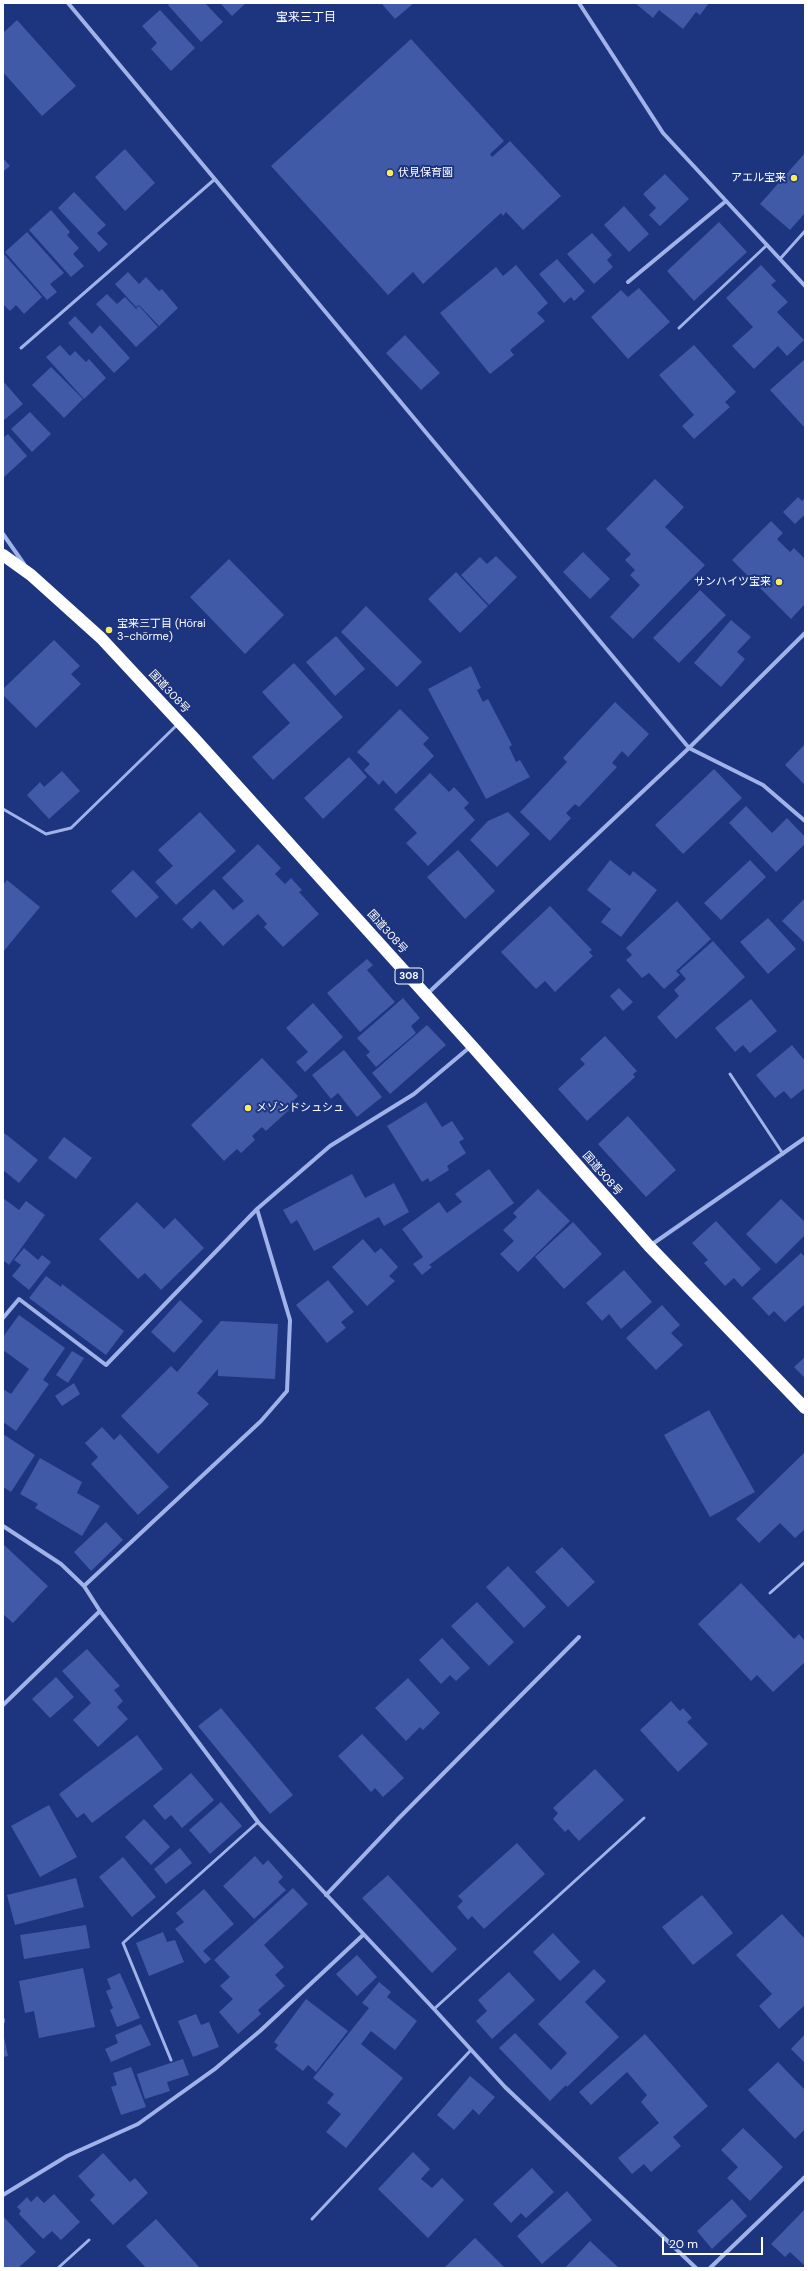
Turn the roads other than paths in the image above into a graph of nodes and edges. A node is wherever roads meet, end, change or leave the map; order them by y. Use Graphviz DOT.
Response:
graph roads {
  1 [pos="68,3"];
  2 [pos="579,3"];
  3 [pos="215,179"];
  4 [pos="726,201"];
  5 [pos="805,231"];
  6 [pos="767,245"];
  7 [pos="780,259"];
  8 [pos="628,282"];
  9 [pos="805,286"];
  10 [pos="679,328"];
  11 [pos="22,348"];
  12 [pos="3,534"];
  13 [pos="3,555"];
  14 [pos="31,575"];
  15 [pos="805,633"];
  16 [pos="180,723"];
  17 [pos="688,748"];
  18 [pos="3,809"];
  19 [pos="805,820"];
  20 [pos="426,995"];
  21 [pos="472,1046"];
  22 [pos="730,1074"];
  23 [pos="805,1138"];
  24 [pos="783,1154"];
  25 [pos="257,1209"];
  26 [pos="648,1246"];
  27 [pos="3,1318"];
  28 [pos="805,1408"];
  29 [pos="3,1526"];
  30 [pos="805,1562"];
  31 [pos="84,1586"];
  32 [pos="770,1593"];
  33 [pos="100,1611"];
  34 [pos="579,1637"];
  35 [pos="3,1705"];
  36 [pos="644,1818"];
  37 [pos="258,1822"];
  38 [pos="326,1896"];
  39 [pos="363,1935"];
  40 [pos="434,2009"];
  41 [pos="3,2019"];
  42 [pos="3,2022"];
  43 [pos="471,2050"];
  44 [pos="171,2060"];
  45 [pos="805,2177"];
  46 [pos="3,2195"];
  47 [pos="312,2219"];
  48 [pos="90,2240"];
  49 [pos="58,2268"];
  50 [pos="696,2268"];
  51 [pos="710,2268"];
  1 -- 3 [label="street"];
  2 -- 4 [label="street"];
  3 -- 11 [label="lane"];
  3 -- 17 [label="street"];
  4 -- 6 [label="street"];
  4 -- 8 [label="street"];
  5 -- 7 [label="lane"];
  6 -- 7 [label="street"];
  6 -- 10 [label="lane"];
  7 -- 9 [label="street"];
  12 -- 14 [label="street"];
  13 -- 14 [label="highway, 国道308号 / 308"];
  14 -- 16 [label="highway, 国道308号 / 308"];
  15 -- 17 [label="street"];
  16 -- 18 [label="lane"];
  16 -- 20 [label="highway, 国道308号 / 308"];
  17 -- 19 [label="street"];
  17 -- 20 [label="street"];
  20 -- 21 [label="highway, 国道308号 / 308"];
  21 -- 25 [label="street"];
  21 -- 26 [label="highway, 国道308号 / 308"];
  22 -- 24 [label="lane"];
  23 -- 24 [label="street"];
  24 -- 26 [label="street"];
  25 -- 27 [label="street"];
  25 -- 31 [label="street"];
  26 -- 28 [label="highway, 国道308号 / 308"];
  29 -- 31 [label="street"];
  30 -- 32 [label="lane"];
  31 -- 33 [label="street"];
  33 -- 35 [label="street"];
  33 -- 37 [label="street"];
  34 -- 38 [label="street"];
  36 -- 40 [label="lane"];
  37 -- 38 [label="street"];
  37 -- 44 [label="lane"];
  38 -- 39 [label="street"];
  39 -- 40 [label="street"];
  39 -- 46 [label="street"];
  40 -- 43 [label="street"];
  41 -- 42 [label="lane"];
  43 -- 47 [label="lane"];
  43 -- 50 [label="street"];
  45 -- 51 [label="street"];
  48 -- 49 [label="lane"];
}
